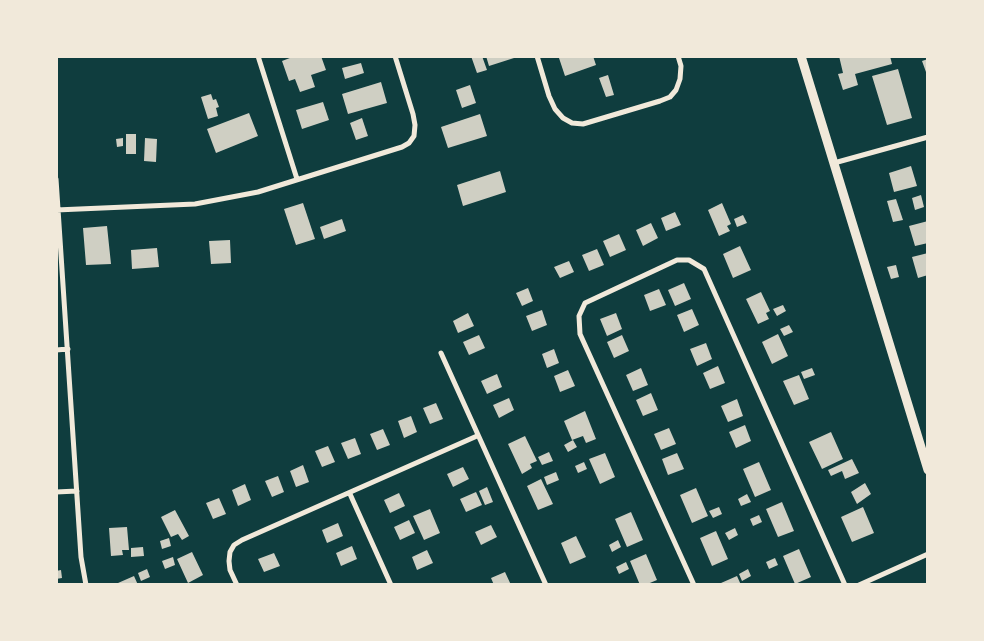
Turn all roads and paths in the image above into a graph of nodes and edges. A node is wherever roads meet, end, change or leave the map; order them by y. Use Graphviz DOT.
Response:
graph roads {
  1 [pos="258,56"];
  2 [pos="395,56"];
  3 [pos="537,56"];
  4 [pos="678,56"];
  5 [pos="801,56"];
  6 [pos="928,137"];
  7 [pos="834,163"];
  8 [pos="56,179"];
  9 [pos="297,179"];
  10 [pos="57,210"];
  11 [pos="68,349"];
  12 [pos="56,350"];
  13 [pos="441,354"];
  14 [pos="477,436"];
  15 [pos="928,470"];
  16 [pos="77,491"];
  17 [pos="56,492"];
  18 [pos="350,494"];
  19 [pos="928,554"];
  20 [pos="86,585"];
  21 [pos="237,585"];
  22 [pos="391,585"];
  23 [pos="546,585"];
  24 [pos="694,585"];
  25 [pos="845,585"];
  26 [pos="859,585"];
  1 -- 9 [label="street"];
  2 -- 9 [label="street"];
  3 -- 4 [label="street"];
  5 -- 7 [label="street"];
  6 -- 7 [label="street"];
  7 -- 15 [label="street"];
  8 -- 10 [label="street"];
  9 -- 10 [label="street"];
  10 -- 11 [label="street"];
  11 -- 12 [label="street"];
  11 -- 16 [label="street"];
  13 -- 14 [label="street"];
  14 -- 18 [label="street"];
  14 -- 23 [label="street"];
  16 -- 17 [label="street"];
  16 -- 20 [label="street"];
  18 -- 21 [label="street"];
  18 -- 22 [label="street"];
  19 -- 26 [label="street"];
  24 -- 25 [label="street"];
}
